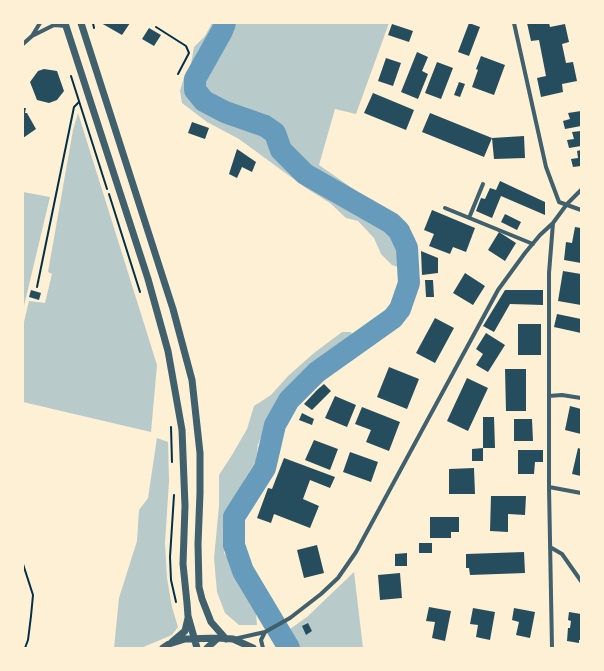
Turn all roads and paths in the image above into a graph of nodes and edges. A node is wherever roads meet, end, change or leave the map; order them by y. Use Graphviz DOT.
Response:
graph roads {
  1 [pos="40,23"];
  2 [pos="81,23"];
  3 [pos="514,23"];
  4 [pos="66,24"];
  5 [pos="156,28"];
  6 [pos="32,36"];
  7 [pos="23,44"];
  8 [pos="70,74"];
  9 [pos="178,74"];
  10 [pos="74,107"];
  11 [pos="483,184"];
  12 [pos="581,190"];
  13 [pos="566,204"];
  14 [pos="445,208"];
  15 [pos="581,210"];
  16 [pos="469,218"];
  17 [pos="553,224"];
  18 [pos="533,244"];
  19 [pos="37,287"];
  20 [pos="142,296"];
  21 [pos="549,396"];
  22 [pos="581,398"];
  23 [pos="171,427"];
  24 [pos="173,465"];
  25 [pos="549,487"];
  26 [pos="174,493"];
  27 [pos="581,493"];
  28 [pos="550,547"];
  29 [pos="23,564"];
  30 [pos="581,581"];
  31 [pos="187,603"];
  32 [pos="188,616"];
  33 [pos="267,630"];
  34 [pos="195,639"];
  35 [pos="226,639"];
  36 [pos="166,646"];
  37 [pos="25,648"];
  38 [pos="197,648"];
  39 [pos="207,648"];
  40 [pos="253,648"];
  41 [pos="263,648"];
  42 [pos="552,648"];
  1 -- 6 [label="street"];
  2 -- 35 [label="street"];
  3 -- 13 [label="street"];
  4 -- 6 [label="street"];
  4 -- 31 [label="street"];
  5 -- 9 [label="path"];
  6 -- 7 [label="street"];
  8 -- 20 [label="path"];
  10 -- 19 [label="path"];
  11 -- 16 [label="street"];
  12 -- 13 [label="street"];
  13 -- 15 [label="street"];
  13 -- 17 [label="street"];
  14 -- 16 [label="street"];
  16 -- 18 [label="street"];
  17 -- 18 [label="street"];
  17 -- 21 [label="street"];
  18 -- 33 [label="street"];
  21 -- 22 [label="street"];
  21 -- 25 [label="street"];
  23 -- 24 [label="path"];
  25 -- 27 [label="street"];
  25 -- 28 [label="street"];
  26 -- 31 [label="path"];
  28 -- 30 [label="street"];
  28 -- 42 [label="street"];
  29 -- 37 [label="path"];
  31 -- 32 [label="street"];
  32 -- 34 [label="street"];
  32 -- 36 [label="street"];
  33 -- 35 [label="street"];
  33 -- 41 [label="street"];
  34 -- 35 [label="street"];
  34 -- 36 [label="street"];
  34 -- 38 [label="street"];
  35 -- 39 [label="street"];
  35 -- 40 [label="street"];
}
